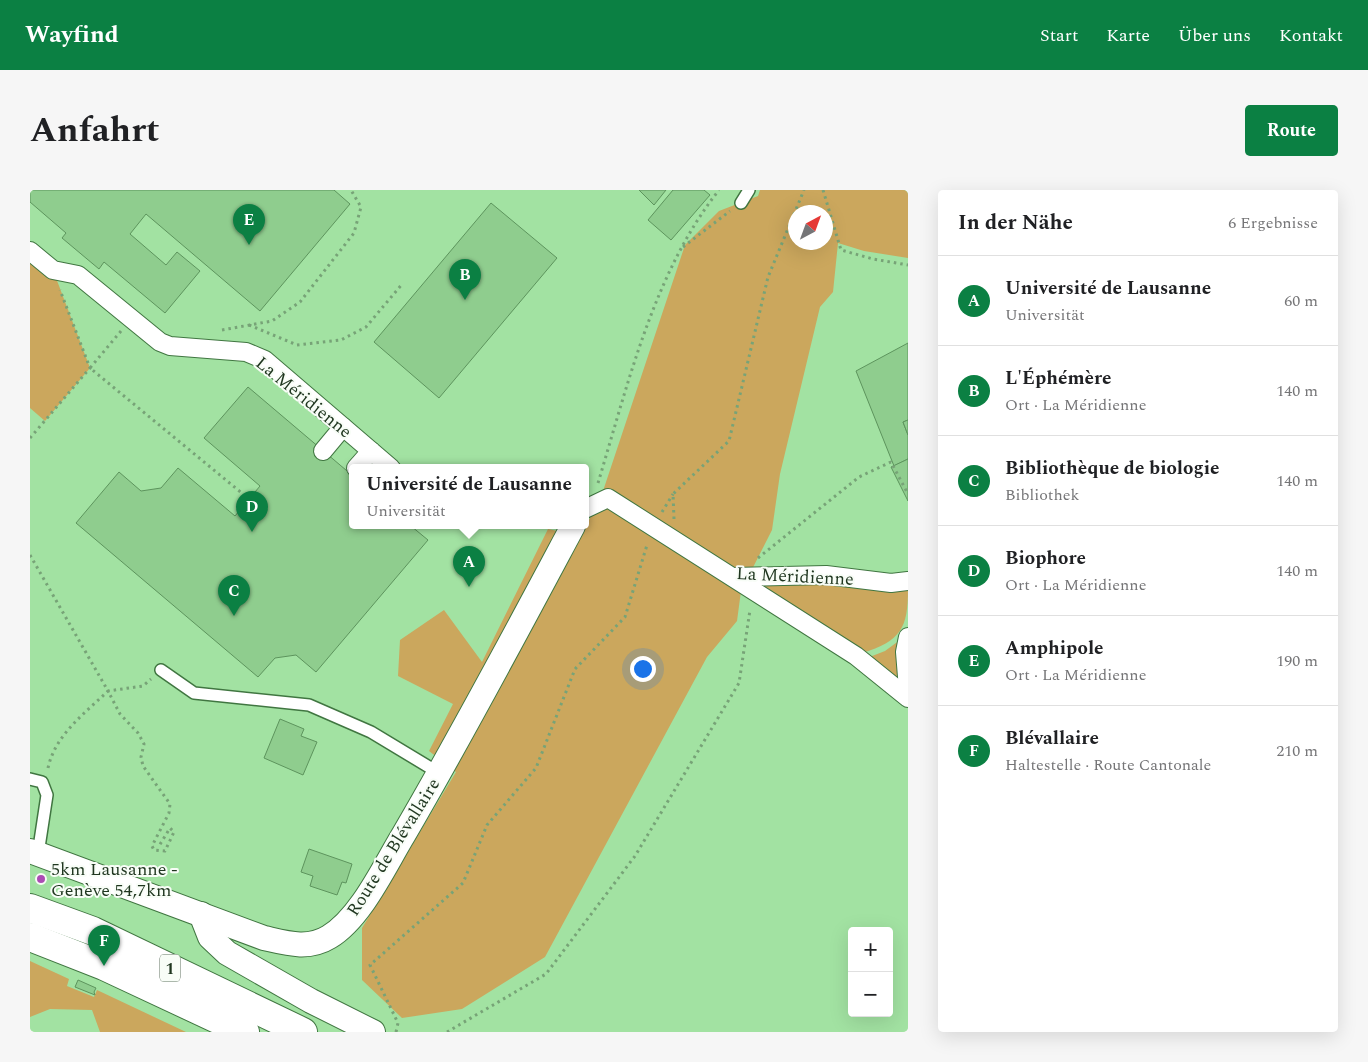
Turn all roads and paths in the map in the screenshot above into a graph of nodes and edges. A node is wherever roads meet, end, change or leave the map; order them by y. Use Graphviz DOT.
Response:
graph roads {
  1 [pos="351,190"];
  2 [pos="719,190"];
  3 [pos="748,190"];
  4 [pos="804,190"];
  5 [pos="823,190"];
  6 [pos="741,203"];
  7 [pos="683,247"];
  8 [pos="30,251"];
  9 [pos="908,265"];
  10 [pos="53,270"];
  11 [pos="403,283"];
  12 [pos="132,319"];
  13 [pos="248,325"];
  14 [pos="215,330"];
  15 [pos="90,368"];
  16 [pos="343,426"];
  17 [pos="30,438"];
  18 [pos="323,451"];
  19 [pos="371,451"];
  20 [pos="360,464"];
  21 [pos="386,464"];
  22 [pos="596,489"];
  23 [pos="908,494"];
  24 [pos="249,499"];
  25 [pos="589,507"];
  26 [pos="653,525"];
  27 [pos="571,529"];
  28 [pos="675,540"];
  29 [pos="30,556"];
  30 [pos="734,577"];
  31 [pos="908,581"];
  32 [pos="754,590"];
  33 [pos="908,637"];
  34 [pos="161,670"];
  35 [pos="908,689"];
  36 [pos="108,690"];
  37 [pos="908,698"];
  38 [pos="440,772"];
  39 [pos="30,779"];
  40 [pos="42,782"];
  41 [pos="159,846"];
  42 [pos="34,853"];
  43 [pos="30,908"];
  44 [pos="202,914"];
  45 [pos="30,937"];
  46 [pos="246,1032"];
  47 [pos="303,1032"];
  48 [pos="373,1032"];
  49 [pos="396,1032"];
  50 [pos="447,1032"];
  1 -- 13 [label="path"];
  2 -- 7 [label="path"];
  3 -- 6 [label="lane"];
  4 -- 28 [label="path"];
  5 -- 9 [label="path"];
  6 -- 7 [label="path"];
  7 -- 22 [label="path"];
  8 -- 10 [label="street"];
  10 -- 12 [label="street, La Méridienne"];
  10 -- 15 [label="path"];
  11 -- 13 [label="path"];
  12 -- 15 [label="path"];
  12 -- 16 [label="street, La Méridienne"];
  13 -- 14 [label="path"];
  15 -- 17 [label="path"];
  15 -- 24 [label="path"];
  16 -- 18 [label="street"];
  16 -- 19 [label="street, La Méridienne"];
  19 -- 20 [label="street"];
  19 -- 21 [label="street, La Méridienne"];
  23 -- 30 [label="path"];
  25 -- 26 [label="street, La Méridienne"];
  26 -- 28 [label="street, La Méridienne"];
  26 -- 49 [label="path"];
  27 -- 38 [label="street, Route de Blévallaire"];
  28 -- 30 [label="street, La Méridienne"];
  29 -- 36 [label="path"];
  30 -- 31 [label="street, La Méridienne"];
  30 -- 32 [label="street"];
  32 -- 37 [label="street"];
  32 -- 50 [label="path"];
  33 -- 35 [label="street"];
  34 -- 36 [label="path"];
  34 -- 38 [label="lane"];
  36 -- 40 [label="path"];
  36 -- 41 [label="path"];
  38 -- 44 [label="street, Route de Blévallaire"];
  39 -- 40 [label="lane"];
  40 -- 42 [label="lane"];
  42 -- 44 [label="street, Route de Blévallaire"];
  43 -- 47 [label="main road, 1"];
  44 -- 48 [label="street"];
  45 -- 46 [label="main road, 1"];
}
